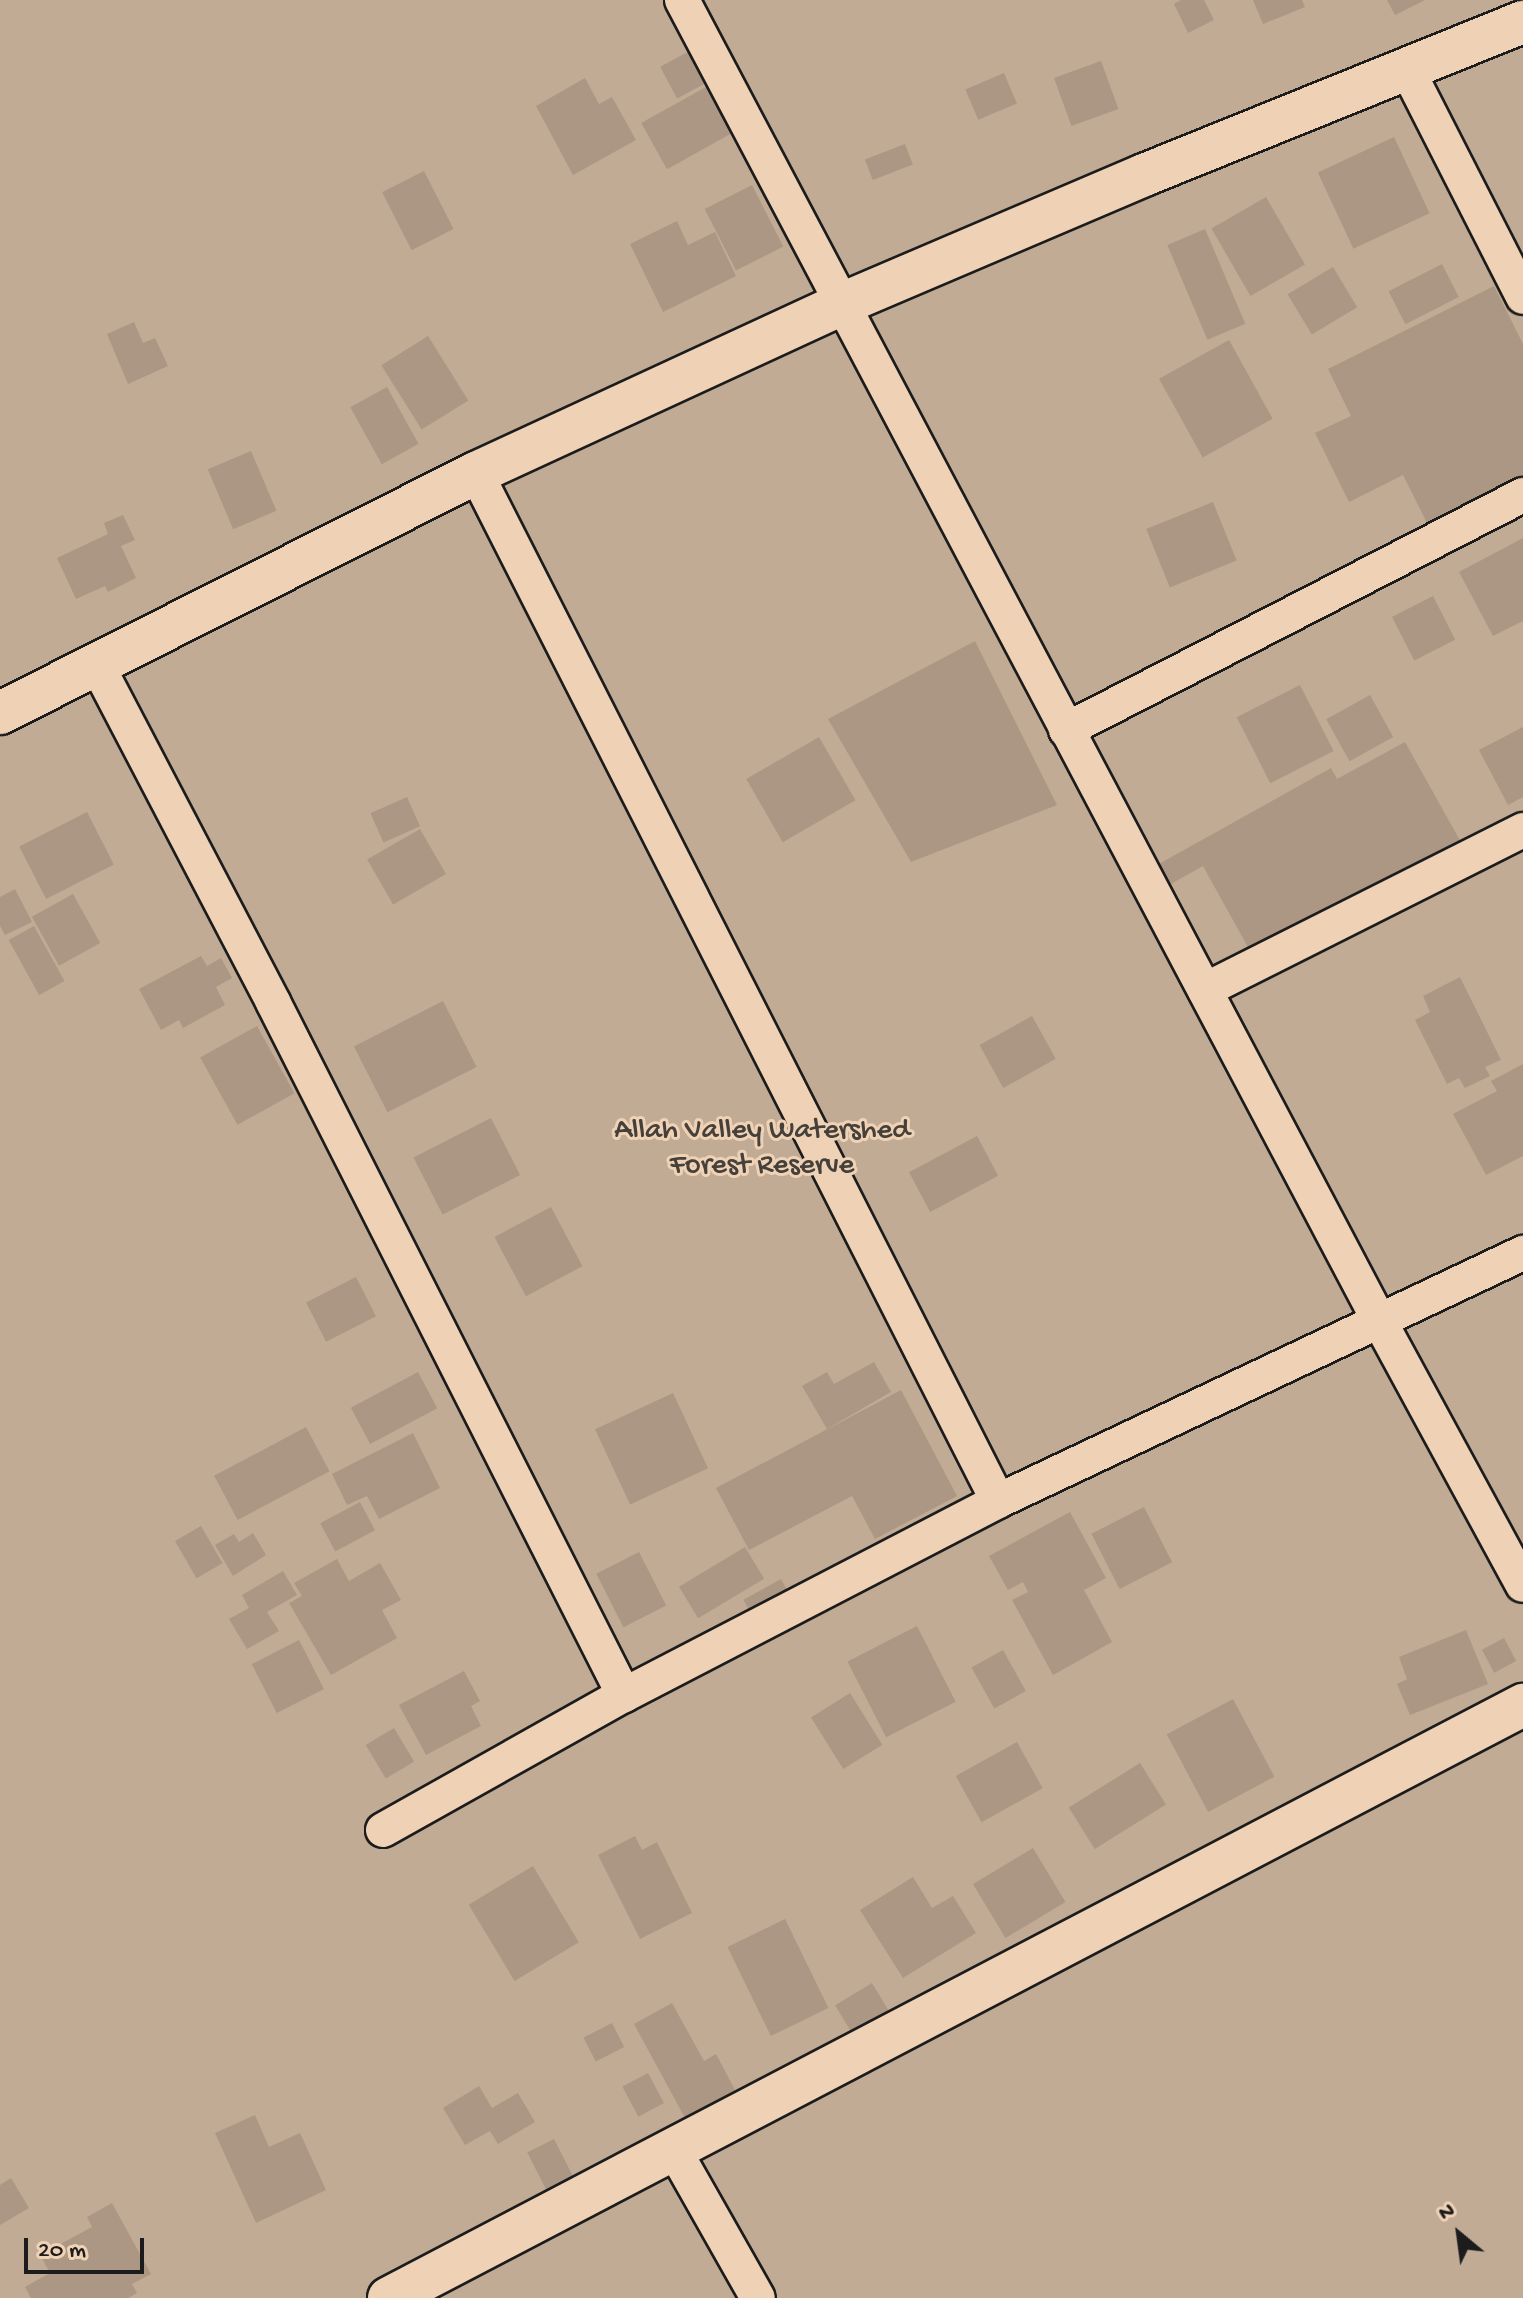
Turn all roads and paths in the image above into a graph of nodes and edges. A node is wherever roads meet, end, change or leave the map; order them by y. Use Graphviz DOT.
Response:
graph roads {
  1 [pos="682,0"];
  2 [pos="1523,22"];
  3 [pos="1406,67"];
  4 [pos="1523,297"];
  5 [pos="844,303"];
  6 [pos="476,473"];
  7 [pos="1523,495"];
  8 [pos="97,665"];
  9 [pos="0,713"];
  10 [pos="1066,730"];
  11 [pos="1523,830"];
  12 [pos="1205,990"];
  13 [pos="1523,1253"];
  14 [pos="1380,1322"];
  15 [pos="998,1501"];
  16 [pos="1523,1585"];
  17 [pos="624,1695"];
  18 [pos="1523,1705"];
  19 [pos="383,1830"];
  20 [pos="673,2148"];
  21 [pos="389,2298"];
  22 [pos="758,2298"];
  1 -- 5 [label="street"];
  2 -- 3 [label="street"];
  3 -- 4 [label="street"];
  3 -- 5 [label="street"];
  5 -- 6 [label="street"];
  5 -- 10 [label="street"];
  6 -- 8 [label="street"];
  6 -- 15 [label="street"];
  7 -- 10 [label="street"];
  8 -- 9 [label="street"];
  8 -- 17 [label="street"];
  10 -- 12 [label="street"];
  11 -- 12 [label="street"];
  12 -- 14 [label="street"];
  13 -- 14 [label="street"];
  14 -- 15 [label="street"];
  14 -- 16 [label="street"];
  15 -- 17 [label="street"];
  17 -- 19 [label="street"];
  18 -- 20 [label="street"];
  20 -- 21 [label="street"];
  20 -- 22 [label="street"];
}
